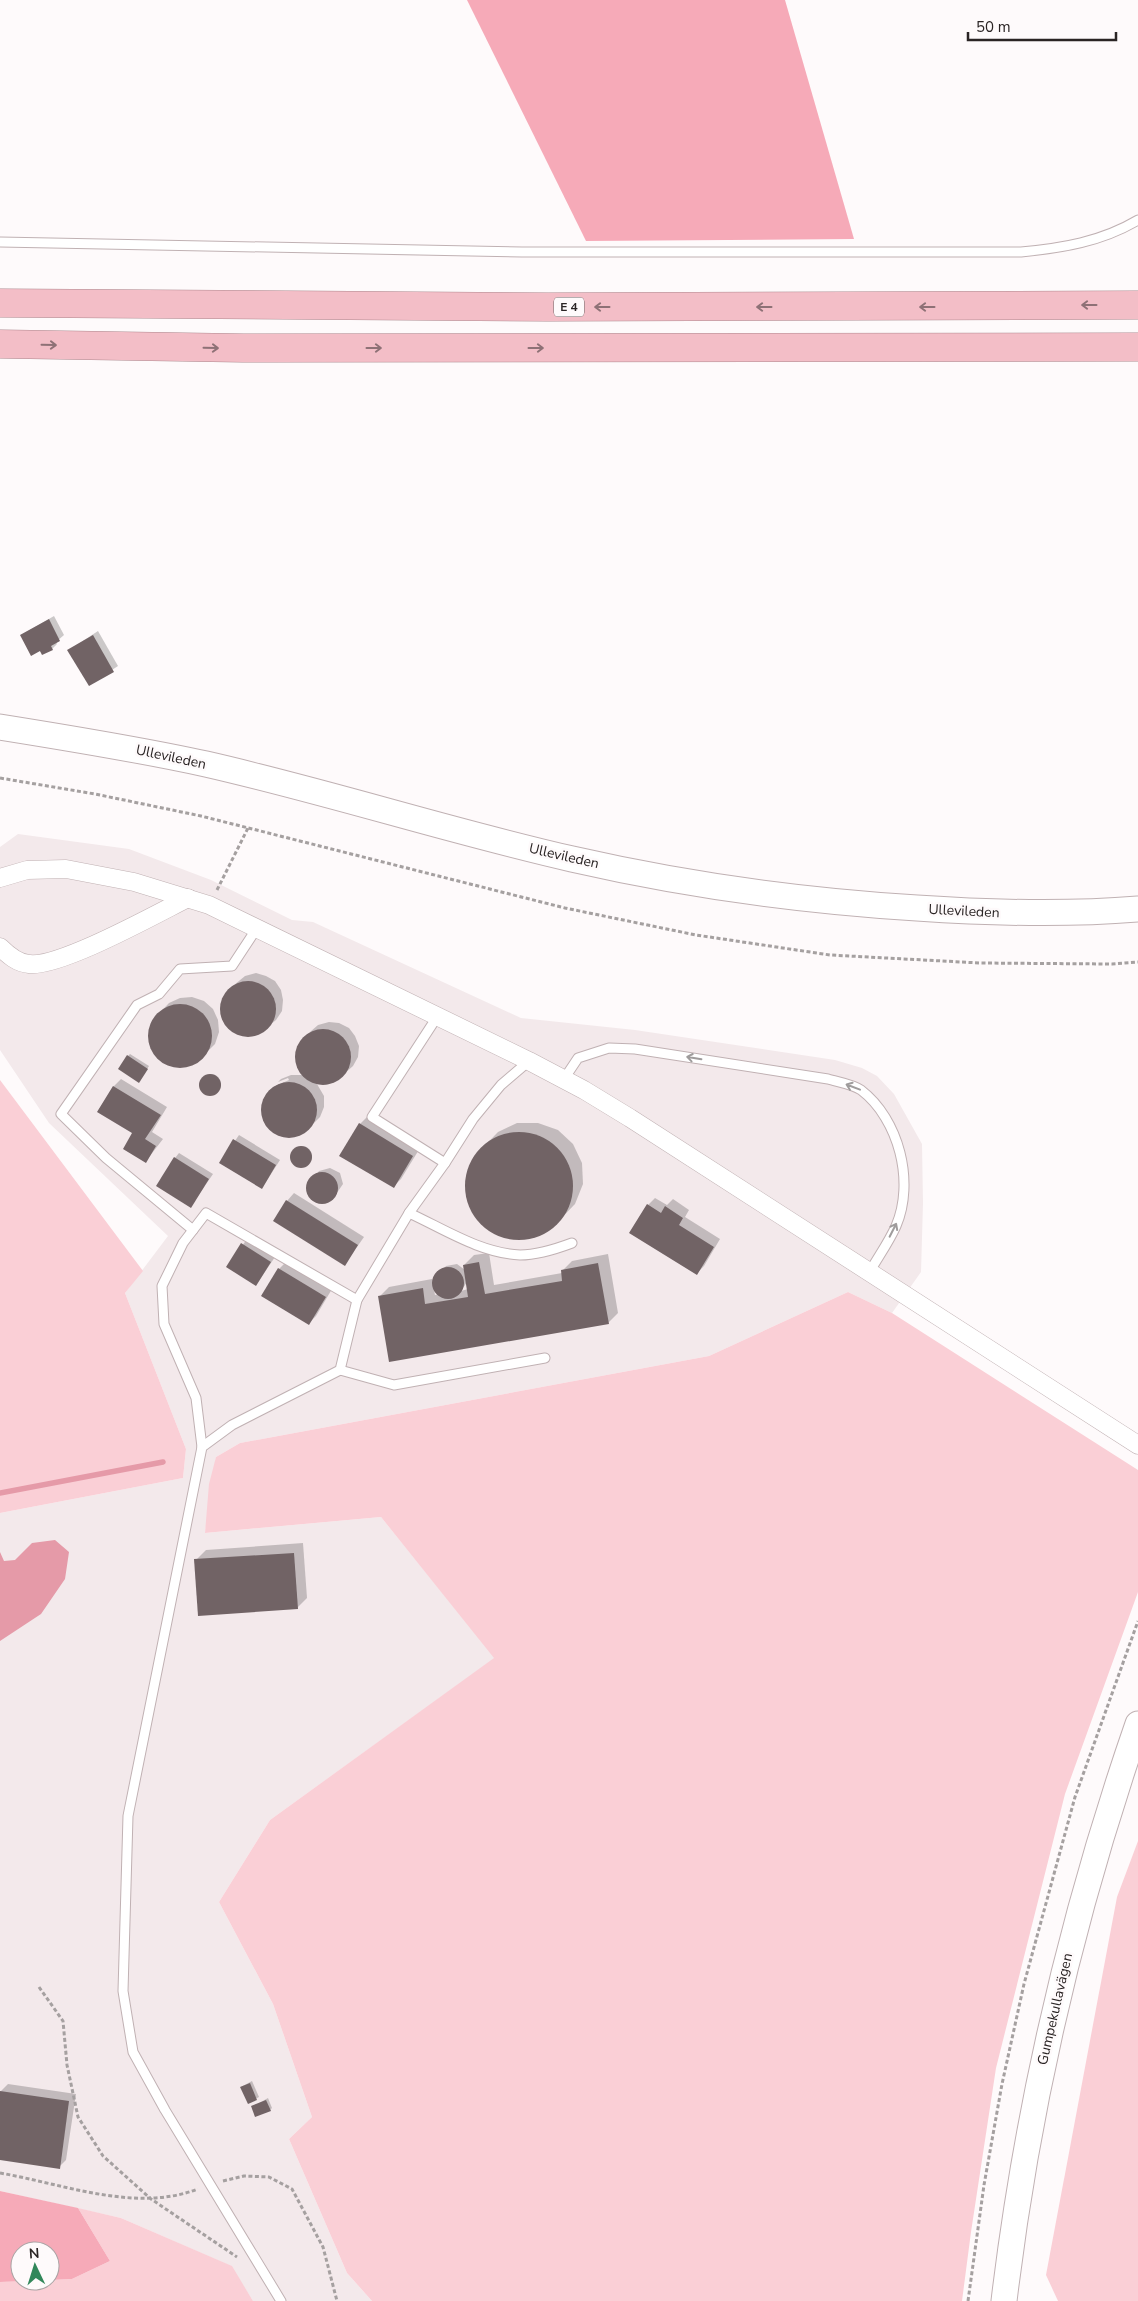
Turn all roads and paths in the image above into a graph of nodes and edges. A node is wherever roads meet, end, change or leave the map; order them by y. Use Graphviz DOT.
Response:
graph roads {
  1 [pos="1138,220"];
  2 [pos="0,242"];
  3 [pos="0,303"];
  4 [pos="1138,305"];
  5 [pos="0,344"];
  6 [pos="1138,347"];
  7 [pos="0,727"];
  8 [pos="0,778"];
  9 [pos="248,828"];
  10 [pos="0,878"];
  11 [pos="188,898"];
  12 [pos="209,905"];
  13 [pos="1138,909"];
  14 [pos="257,928"];
  15 [pos="0,947"];
  16 [pos="1138,962"];
  17 [pos="437,1017"];
  18 [pos="529,1061"];
  19 [pos="564,1079"];
  20 [pos="445,1164"];
  21 [pos="409,1213"];
  22 [pos="193,1230"];
  23 [pos="572,1242"];
  24 [pos="869,1273"];
  25 [pos="357,1300"];
  26 [pos="545,1358"];
  27 [pos="340,1370"];
  28 [pos="1138,1445"];
  29 [pos="202,1447"];
  30 [pos="1138,1621"];
  31 [pos="1138,1724"];
  32 [pos="39,1986"];
  33 [pos="0,2173"];
  34 [pos="210,2184"];
  35 [pos="151,2199"];
  36 [pos="265,2275"];
  37 [pos="281,2301"];
  38 [pos="337,2301"];
  39 [pos="968,2301"];
  40 [pos="1004,2301"];
  1 -- 2 [label="lane"];
  4 -- 3 [label="highway, E 4, one-way"];
  5 -- 6 [label="highway, one-way"];
  7 -- 13 [label="main road, Ullevileden"];
  8 -- 9 [label="path"];
  9 -- 12 [label="path"];
  9 -- 16 [label="path"];
  10 -- 11 [label="street"];
  11 -- 12 [label="street"];
  11 -- 15 [label="street"];
  12 -- 14 [label="street"];
  14 -- 17 [label="street"];
  14 -- 22 [label="lane"];
  17 -- 18 [label="street"];
  17 -- 20 [label="lane"];
  18 -- 19 [label="street"];
  18 -- 20 [label="lane"];
  19 -- 24 [label="street"];
  24 -- 19 [label="lane, one-way"];
  20 -- 21 [label="lane"];
  21 -- 23 [label="lane"];
  21 -- 25 [label="lane"];
  22 -- 25 [label="lane"];
  22 -- 29 [label="lane"];
  24 -- 28 [label="street"];
  25 -- 27 [label="lane"];
  26 -- 27 [label="lane"];
  27 -- 29 [label="lane"];
  29 -- 34 [label="lane"];
  30 -- 39 [label="path"];
  31 -- 40 [label="main road, Gumpekullavägen"];
  32 -- 35 [label="path"];
  33 -- 35 [label="path"];
  34 -- 35 [label="path"];
  34 -- 36 [label="lane"];
  34 -- 38 [label="path"];
  35 -- 36 [label="path"];
  36 -- 37 [label="lane"];
}
